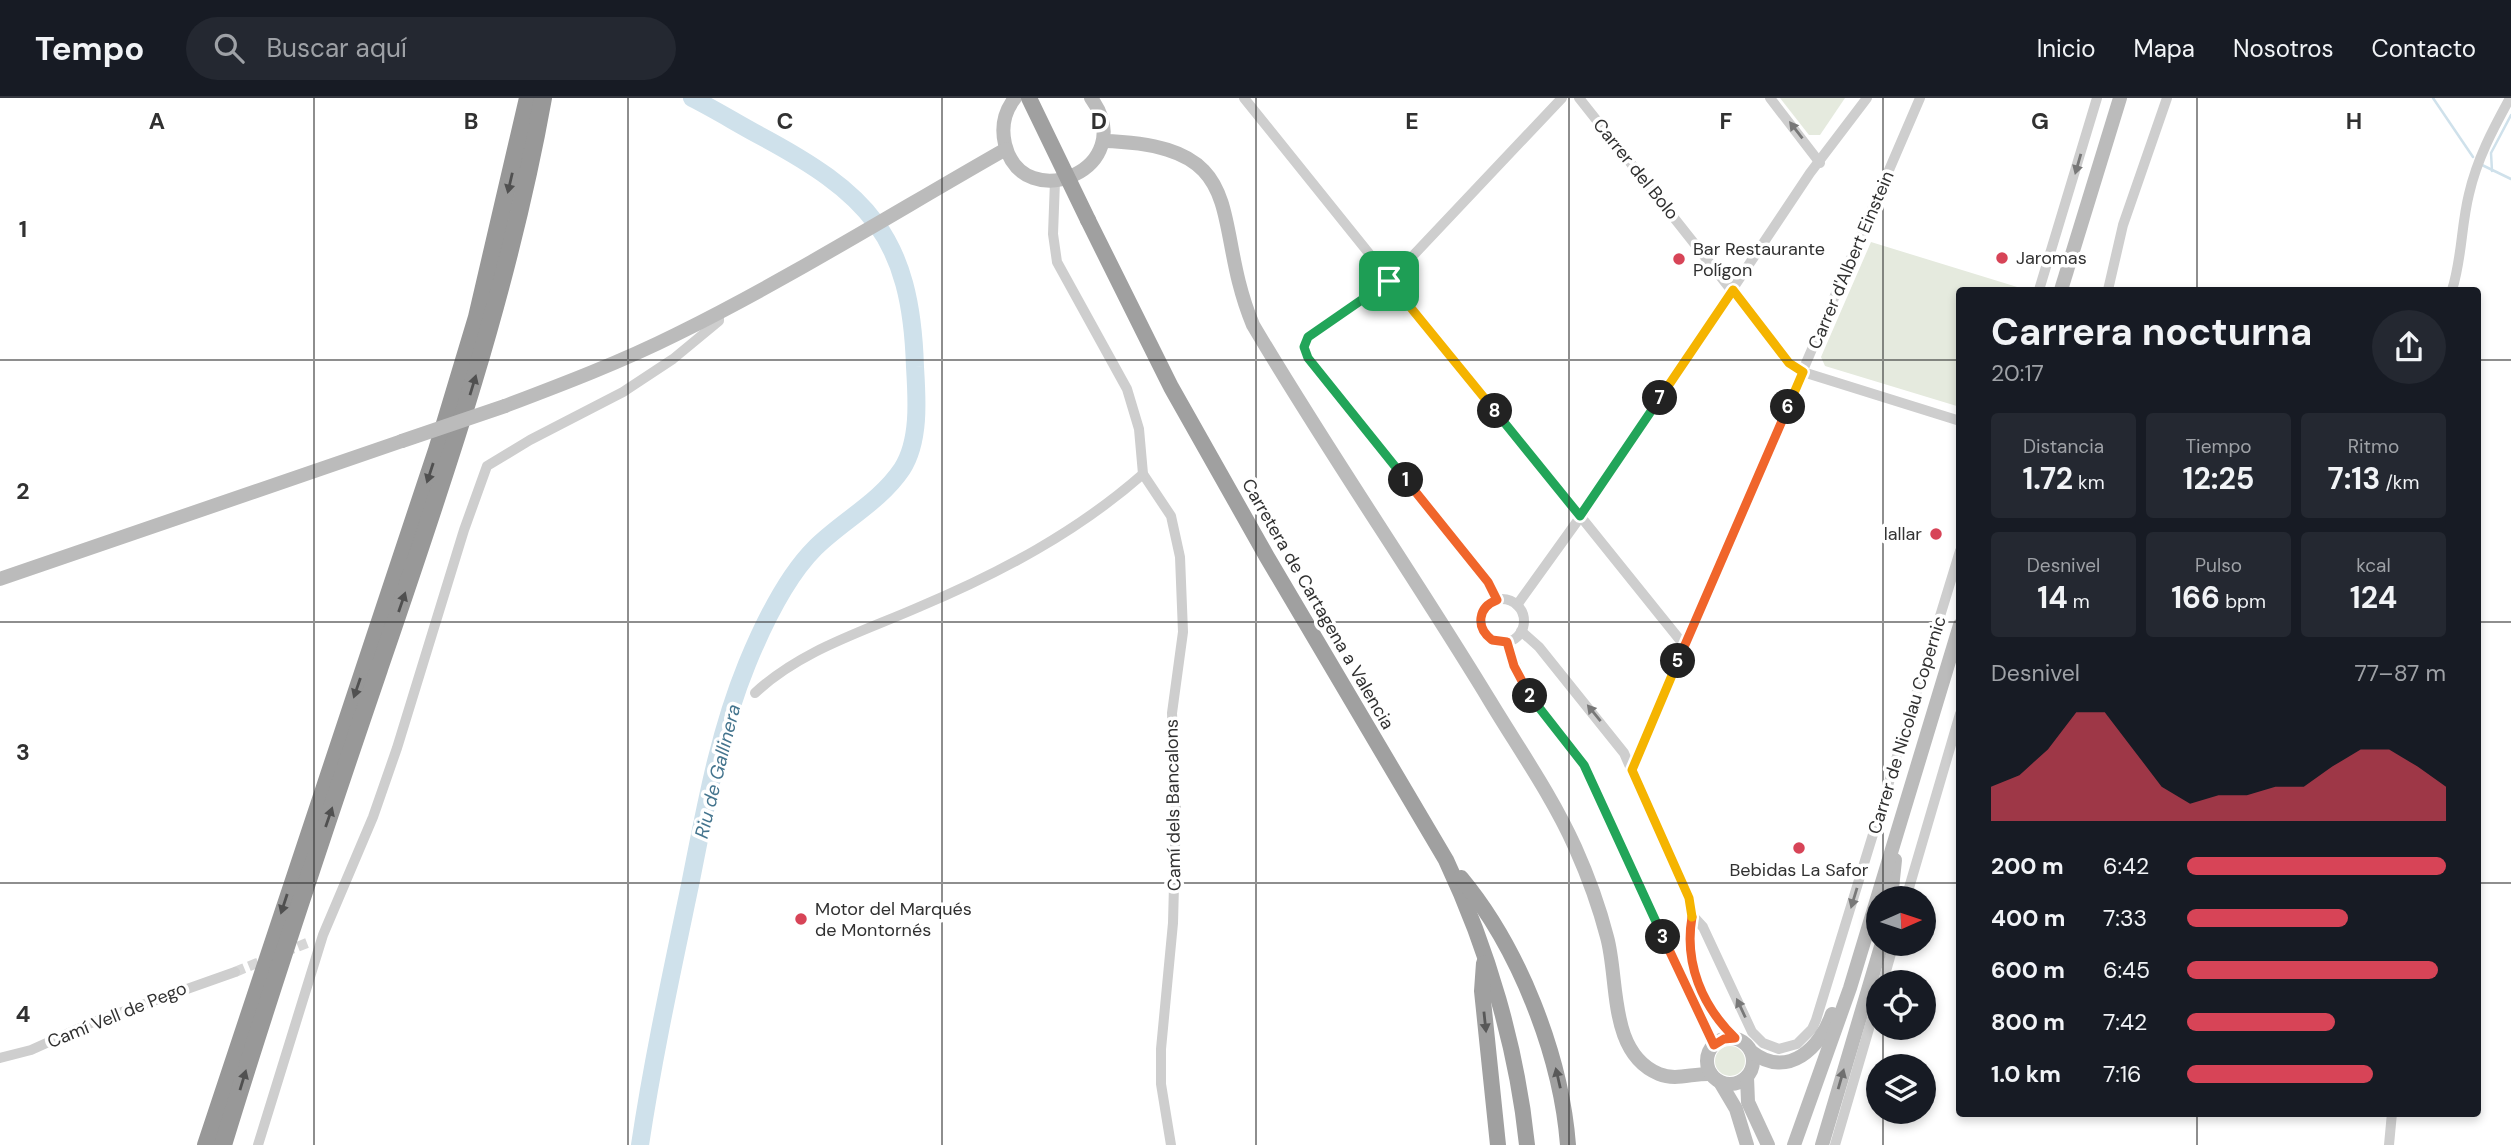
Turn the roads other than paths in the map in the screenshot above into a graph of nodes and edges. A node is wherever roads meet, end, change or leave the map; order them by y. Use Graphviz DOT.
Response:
graph roads {
  1 [pos="543,98"];
  2 [pos="1015,98"];
  3 [pos="1029,98"];
  4 [pos="1093,98"];
  5 [pos="1244,98"];
  6 [pos="1562,98"];
  7 [pos="1579,98"];
  8 [pos="1770,98"];
  9 [pos="1867,98"];
  10 [pos="1920,98"];
  11 [pos="2097,98"];
  12 [pos="2120,98"];
  13 [pos="2167,98"];
  14 [pos="2510,98"];
  15 [pos="531,112"];
  16 [pos="1102,141"];
  17 [pos="1006,149"];
  18 [pos="1820,163"];
  19 [pos="1055,181"];
  20 [pos="1389,281"];
  21 [pos="2040,287"];
  22 [pos="2062,287"];
  23 [pos="2109,287"];
  24 [pos="2453,287"];
  25 [pos="1733,290"];
  26 [pos="719,312"];
  27 [pos="1803,372"];
  28 [pos="1956,420"];
  29 [pos="1143,474"];
  30 [pos="1580,516"];
  31 [pos="1956,564"];
  32 [pos="0,579"];
  33 [pos="1497,600"];
  34 [pos="1517,605"];
  35 [pos="1521,631"];
  36 [pos="1956,638"];
  37 [pos="1507,642"];
  38 [pos="1684,645"];
  39 [pos="755,693"];
  40 [pos="1956,727"];
  41 [pos="1632,770"];
  42 [pos="1897,831"];
  43 [pos="1446,860"];
  44 [pos="1892,886"];
  45 [pos="1910,886"];
  46 [pos="1692,915"];
  47 [pos="1485,954"];
  48 [pos="1878,956"];
  49 [pos="235,972"];
  50 [pos="1735,1038"];
  51 [pos="1866,1039"];
  52 [pos="1710,1052"];
  53 [pos="1752,1052"];
  54 [pos="0,1058"];
  55 [pos="1689,1076"];
  56 [pos="1747,1077"];
  57 [pos="1721,1080"];
  58 [pos="1748,1102"];
  59 [pos="2392,1117"];
  60 [pos="206,1145"];
  61 [pos="223,1145"];
  62 [pos="258,1145"];
  63 [pos="1171,1145"];
  64 [pos="1498,1145"];
  65 [pos="1527,1145"];
  66 [pos="1568,1145"];
  67 [pos="1746,1145"];
  68 [pos="1768,1145"];
  69 [pos="1794,1145"];
  70 [pos="1822,1145"];
  71 [pos="1835,1145"];
  72 [pos="2389,1145"];
  1 -- 15 [label="highway"];
  2 -- 17 [label="main road"];
  3 -- 43 [label="highway, Carretera de Cartagena a Valencia, bridge"];
  4 -- 16 [label="main road"];
  5 -- 20 [label="street"];
  6 -- 20 [label="street"];
  7 -- 25 [label="street, Carrer del Bolo"];
  18 -- 8 [label="street, one-way"];
  9 -- 18 [label="street"];
  10 -- 27 [label="street, Carrer d'Albert Einstein"];
  11 -- 21 [label="street, one-way"];
  12 -- 22 [label="main road"];
  13 -- 23 [label="street"];
  14 -- 24 [label="street"];
  15 -- 60 [label="highway, one-way"];
  61 -- 15 [label="highway, one-way"];
  16 -- 19 [label="main road"];
  16 -- 55 [label="main road"];
  17 -- 19 [label="main road"];
  17 -- 26 [label="main road"];
  18 -- 25 [label="street"];
  19 -- 29 [label="street"];
  20 -- 30 [label="street"];
  20 -- 33 [label="street"];
  25 -- 27 [label="street, Carrer del Bolo"];
  25 -- 30 [label="street"];
  26 -- 32 [label="main road, bridge"];
  26 -- 62 [label="street"];
  27 -- 28 [label="street, Carrer del Bolo"];
  27 -- 38 [label="street, Carrer d'Albert Einstein"];
  29 -- 39 [label="street"];
  29 -- 63 [label="street, Camí dels Bancalons"];
  30 -- 34 [label="street"];
  30 -- 38 [label="street"];
  31 -- 46 [label="street, Carrer de Nicolau Copernic, one-way"];
  33 -- 34 [label="street"];
  33 -- 37 [label="street"];
  34 -- 35 [label="street"];
  35 -- 37 [label="street"];
  41 -- 35 [label="street, one-way"];
  36 -- 42 [label="main road"];
  37 -- 52 [label="street"];
  38 -- 41 [label="street, Carrer d'Albert Einstein"];
  40 -- 45 [label="street"];
  41 -- 46 [label="street"];
  42 -- 44 [label="main road"];
  42 -- 53 [label="main road"];
  42 -- 69 [label="main road"];
  43 -- 47 [label="highway, Carretera de Cartagena a Valencia"];
  66 -- 43 [label="highway, one-way"];
  46 -- 50 [label="street"];
  47 -- 64 [label="highway, one-way"];
  47 -- 65 [label="highway, Carretera de Cartagena a Valencia"];
  70 -- 48 [label="main road, one-way"];
  49 -- 54 [label="street, Camí Vell de Pego"];
  50 -- 52 [label="main road"];
  50 -- 53 [label="main road"];
  51 -- 71 [label="street"];
  52 -- 55 [label="main road"];
  52 -- 57 [label="main road"];
  53 -- 56 [label="main road"];
  55 -- 57 [label="main road"];
  56 -- 57 [label="main road"];
  56 -- 58 [label="main road"];
  57 -- 58 [label="main road"];
  57 -- 67 [label="main road"];
  58 -- 68 [label="main road"];
  59 -- 72 [label="street"];
}
